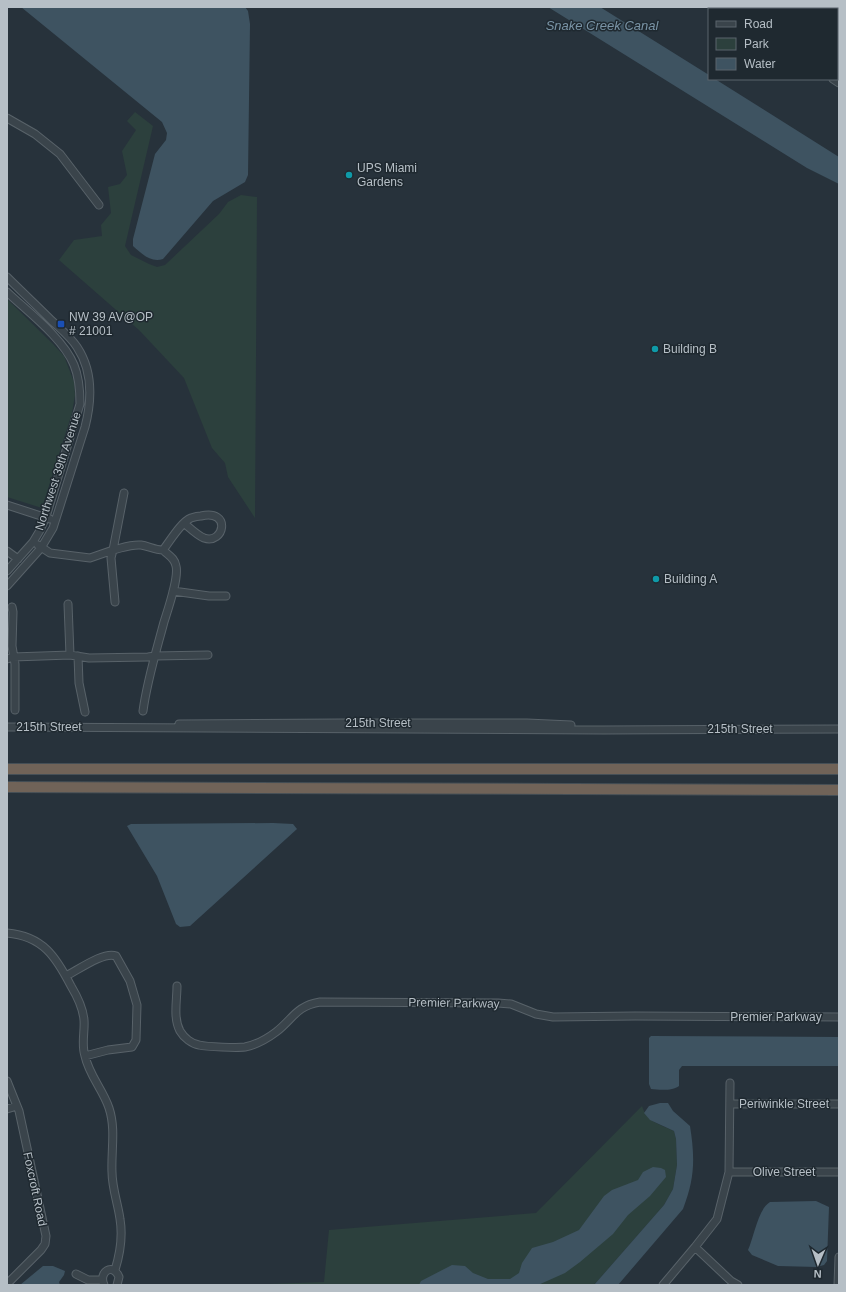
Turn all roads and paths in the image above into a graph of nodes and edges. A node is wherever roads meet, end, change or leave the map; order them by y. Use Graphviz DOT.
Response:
graph roads {
  1 [pos="7,118"];
  2 [pos="99,205"];
  3 [pos="7,277"];
  4 [pos="7,292"];
  5 [pos="124,493"];
  6 [pos="7,505"];
  7 [pos="46,517"];
  8 [pos="56,521"];
  9 [pos="184,523"];
  10 [pos="33,542"];
  11 [pos="42,548"];
  12 [pos="113,550"];
  13 [pos="163,550"];
  14 [pos="7,551"];
  15 [pos="18,559"];
  16 [pos="7,571"];
  17 [pos="7,586"];
  18 [pos="173,591"];
  19 [pos="226,596"];
  20 [pos="115,602"];
  21 [pos="68,604"];
  22 [pos="12,607"];
  23 [pos="70,655"];
  24 [pos="208,655"];
  25 [pos="78,656"];
  26 [pos="155,656"];
  27 [pos="10,658"];
  28 [pos="15,710"];
  29 [pos="143,711"];
  30 [pos="86,712"];
  31 [pos="7,727"];
  32 [pos="839,729"];
  33 [pos="7,769"];
  34 [pos="839,769"];
  35 [pos="7,788"];
  36 [pos="839,790"];
  37 [pos="7,932"];
  38 [pos="66,976"];
  39 [pos="177,986"];
  40 [pos="839,1017"];
  41 [pos="84,1056"];
  42 [pos="7,1081"];
  43 [pos="730,1083"];
  44 [pos="730,1104"];
  45 [pos="839,1104"];
  46 [pos="17,1106"];
  47 [pos="7,1109"];
  48 [pos="729,1172"];
  49 [pos="839,1172"];
  50 [pos="695,1247"];
  51 [pos="839,1257"];
  52 [pos="115,1270"];
  53 [pos="76,1274"];
  54 [pos="103,1282"];
  55 [pos="729,1283"];
  56 [pos="7,1284"];
  57 [pos="117,1285"];
  58 [pos="662,1285"];
  59 [pos="738,1285"];
  60 [pos="838,1285"];
  1 -- 2 [label="street"];
  3 -- 8 [label="street, Northwest 39th Avenue"];
  4 -- 7 [label="street, Northwest 39th Avenue"];
  5 -- 12 [label="street"];
  6 -- 7 [label="street"];
  7 -- 8 [label="street"];
  7 -- 10 [label="street, Northwest 39th Avenue"];
  8 -- 11 [label="street, Northwest 39th Avenue"];
  9 -- 9 [label="street"];
  9 -- 13 [label="street"];
  10 -- 11 [label="street"];
  10 -- 15 [label="street, Northwest 39th Avenue"];
  11 -- 12 [label="street"];
  11 -- 17 [label="street, Northwest 39th Avenue"];
  12 -- 13 [label="street"];
  12 -- 20 [label="street"];
  13 -- 18 [label="street"];
  14 -- 15 [label="street"];
  15 -- 16 [label="street, Northwest 39th Avenue"];
  18 -- 19 [label="street"];
  18 -- 26 [label="street"];
  21 -- 23 [label="street"];
  22 -- 27 [label="street"];
  23 -- 25 [label="street"];
  23 -- 27 [label="street"];
  24 -- 26 [label="street"];
  25 -- 26 [label="street"];
  25 -- 30 [label="street"];
  26 -- 29 [label="street"];
  27 -- 28 [label="street"];
  31 -- 32 [label="street, 215th Street"];
  33 -- 34 [label="highway"];
  35 -- 36 [label="highway"];
  37 -- 38 [label="street"];
  38 -- 41 [label="street"];
  38 -- 41 [label="street"];
  39 -- 40 [label="street, Premier Parkway"];
  41 -- 52 [label="street"];
  42 -- 46 [label="street, Foxcroft Road"];
  43 -- 44 [label="street"];
  44 -- 45 [label="street, Periwinkle Street"];
  44 -- 48 [label="street"];
  46 -- 47 [label="street"];
  46 -- 56 [label="street, Foxcroft Road"];
  48 -- 49 [label="street, Olive Street"];
  48 -- 50 [label="street"];
  50 -- 55 [label="street"];
  50 -- 58 [label="street"];
  51 -- 60 [label="street"];
  52 -- 54 [label="street"];
  52 -- 57 [label="street"];
  53 -- 54 [label="street"];
  55 -- 59 [label="street"];
}
